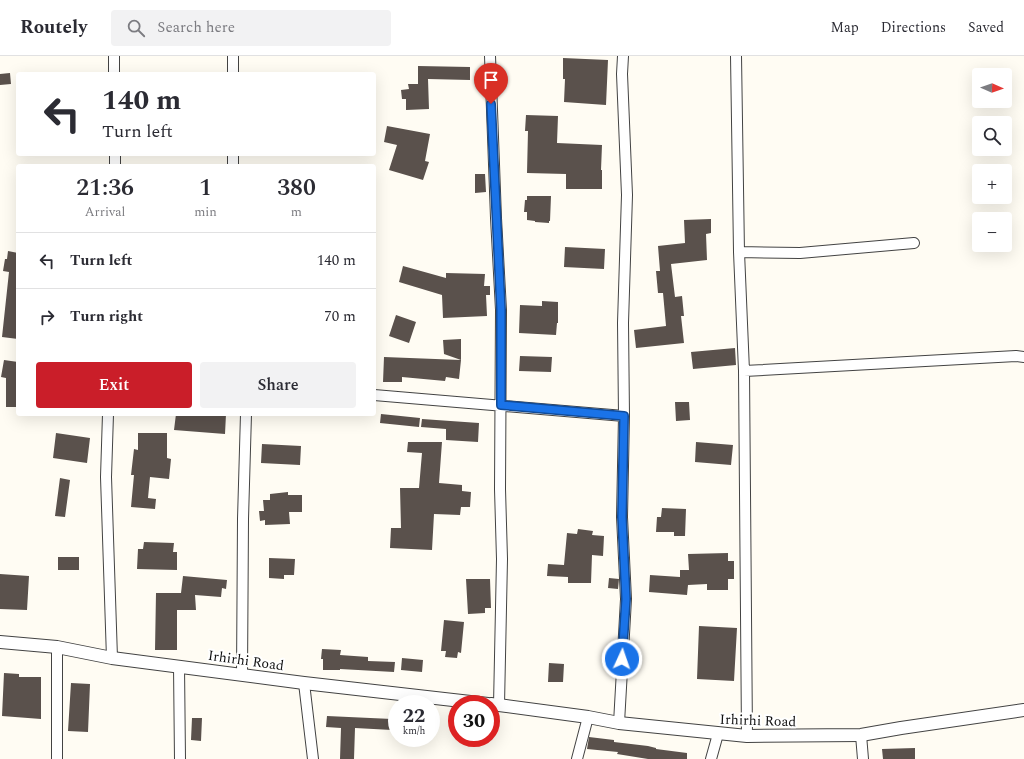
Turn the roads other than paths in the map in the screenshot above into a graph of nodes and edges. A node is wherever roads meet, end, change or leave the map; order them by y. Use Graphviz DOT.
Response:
graph roads {
  1 [pos="114,56"];
  2 [pos="233,56"];
  3 [pos="490,56"];
  4 [pos="623,56"];
  5 [pos="736,56"];
  6 [pos="114,72"];
  7 [pos="233,72"];
  8 [pos="914,243"];
  9 [pos="739,252"];
  10 [pos="1024,357"];
  11 [pos="744,371"];
  12 [pos="376,395"];
  13 [pos="501,405"];
  14 [pos="108,416"];
  15 [pos="246,416"];
  16 [pos="624,416"];
  17 [pos="0,642"];
  18 [pos="57,647"];
  19 [pos="112,658"];
  20 [pos="179,666"];
  21 [pos="242,675"];
  22 [pos="304,683"];
  23 [pos="494,695"];
  24 [pos="448,700"];
  25 [pos="500,706"];
  26 [pos="1024,710"];
  27 [pos="588,716"];
  28 [pos="619,723"];
  29 [pos="718,734"];
  30 [pos="747,736"];
  31 [pos="861,736"];
  32 [pos="57,759"];
  33 [pos="180,759"];
  34 [pos="313,759"];
  35 [pos="577,759"];
  36 [pos="711,759"];
  37 [pos="863,759"];
  1 -- 6 [label="street"];
  2 -- 7 [label="street"];
  3 -- 13 [label="street"];
  4 -- 16 [label="street"];
  5 -- 9 [label="street"];
  8 -- 9 [label="street"];
  9 -- 11 [label="street"];
  10 -- 11 [label="street"];
  11 -- 30 [label="street"];
  12 -- 13 [label="street"];
  13 -- 16 [label="street"];
  13 -- 23 [label="street"];
  14 -- 19 [label="street"];
  15 -- 21 [label="street"];
  16 -- 28 [label="street"];
  17 -- 18 [label="street, Irhirhi Road"];
  18 -- 19 [label="street, Irhirhi Road"];
  18 -- 32 [label="street"];
  19 -- 20 [label="street, Irhirhi Road"];
  20 -- 21 [label="street, Irhirhi Road"];
  20 -- 33 [label="street"];
  21 -- 22 [label="street, Irhirhi Road"];
  22 -- 24 [label="street, Irhirhi Road"];
  22 -- 34 [label="street"];
  25 -- 27 [label="street, Irhirhi Road"];
  26 -- 31 [label="street, Irhirhi Road"];
  27 -- 28 [label="street, Irhirhi Road"];
  27 -- 35 [label="street"];
  28 -- 29 [label="street, Irhirhi Road"];
  29 -- 30 [label="street, Irhirhi Road"];
  29 -- 36 [label="street"];
  30 -- 31 [label="street, Irhirhi Road"];
  31 -- 37 [label="street"];
}
